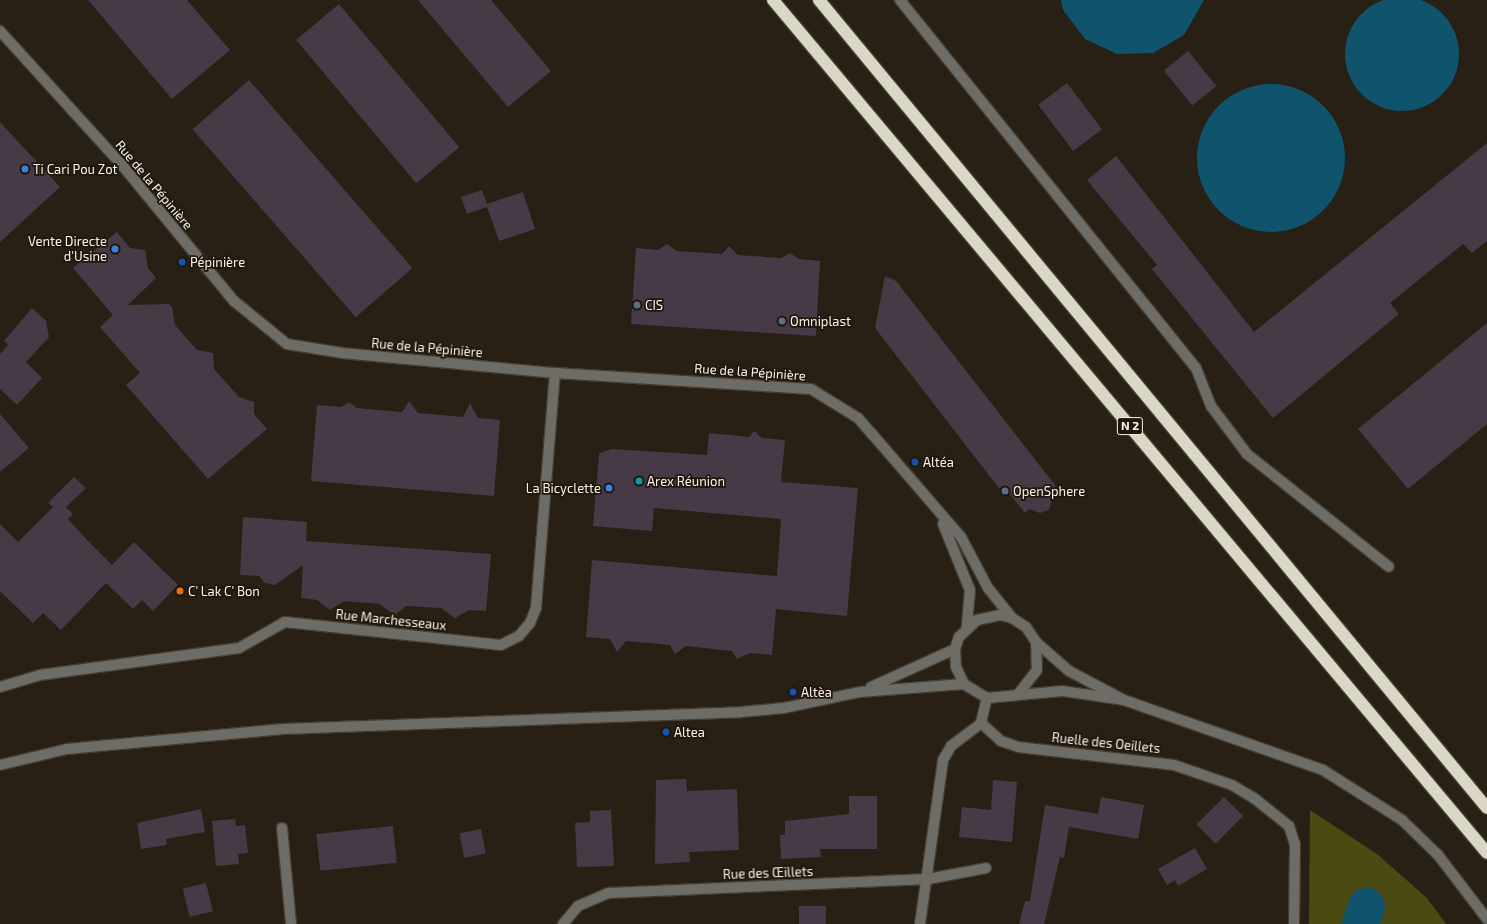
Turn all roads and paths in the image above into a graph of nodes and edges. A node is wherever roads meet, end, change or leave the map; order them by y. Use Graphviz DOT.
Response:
graph roads {
  1 [pos="772,0"];
  2 [pos="819,0"];
  3 [pos="900,0"];
  4 [pos="0,31"];
  5 [pos="555,373"];
  6 [pos="938,513"];
  7 [pos="1389,567"];
  8 [pos="1012,618"];
  9 [pos="967,627"];
  10 [pos="1036,642"];
  11 [pos="955,649"];
  12 [pos="964,684"];
  13 [pos="0,687"];
  14 [pos="860,692"];
  15 [pos="1019,693"];
  16 [pos="987,698"];
  17 [pos="1124,700"];
  18 [pos="981,723"];
  19 [pos="0,764"];
  20 [pos="1487,808"];
  21 [pos="282,828"];
  22 [pos="1487,853"];
  23 [pos="986,868"];
  24 [pos="928,879"];
  25 [pos="1487,919"];
  26 [pos="291,924"];
  27 [pos="563,924"];
  28 [pos="920,924"];
  29 [pos="1294,924"];
  1 -- 22 [label="highway, N 2"];
  2 -- 20 [label="highway, N 2"];
  3 -- 7 [label="street"];
  4 -- 5 [label="street, Rue de la Pépinière"];
  5 -- 6 [label="street, Rue de la Pépinière"];
  5 -- 13 [label="street, Rue Marchesseaux"];
  6 -- 8 [label="street, Rue de la Pépinière"];
  6 -- 9 [label="street"];
  8 -- 9 [label="street"];
  8 -- 10 [label="street"];
  9 -- 11 [label="street"];
  10 -- 15 [label="street"];
  10 -- 17 [label="street"];
  11 -- 12 [label="street"];
  11 -- 14 [label="street"];
  12 -- 14 [label="street"];
  12 -- 16 [label="street"];
  14 -- 19 [label="street"];
  15 -- 16 [label="street"];
  15 -- 17 [label="street"];
  16 -- 18 [label="street"];
  17 -- 25 [label="street"];
  18 -- 24 [label="street"];
  18 -- 29 [label="street, Ruelle des Oeillets"];
  21 -- 26 [label="street"];
  23 -- 24 [label="street, Rue des Œillets"];
  24 -- 27 [label="street, Rue des Œillets"];
  24 -- 28 [label="street"];
}
